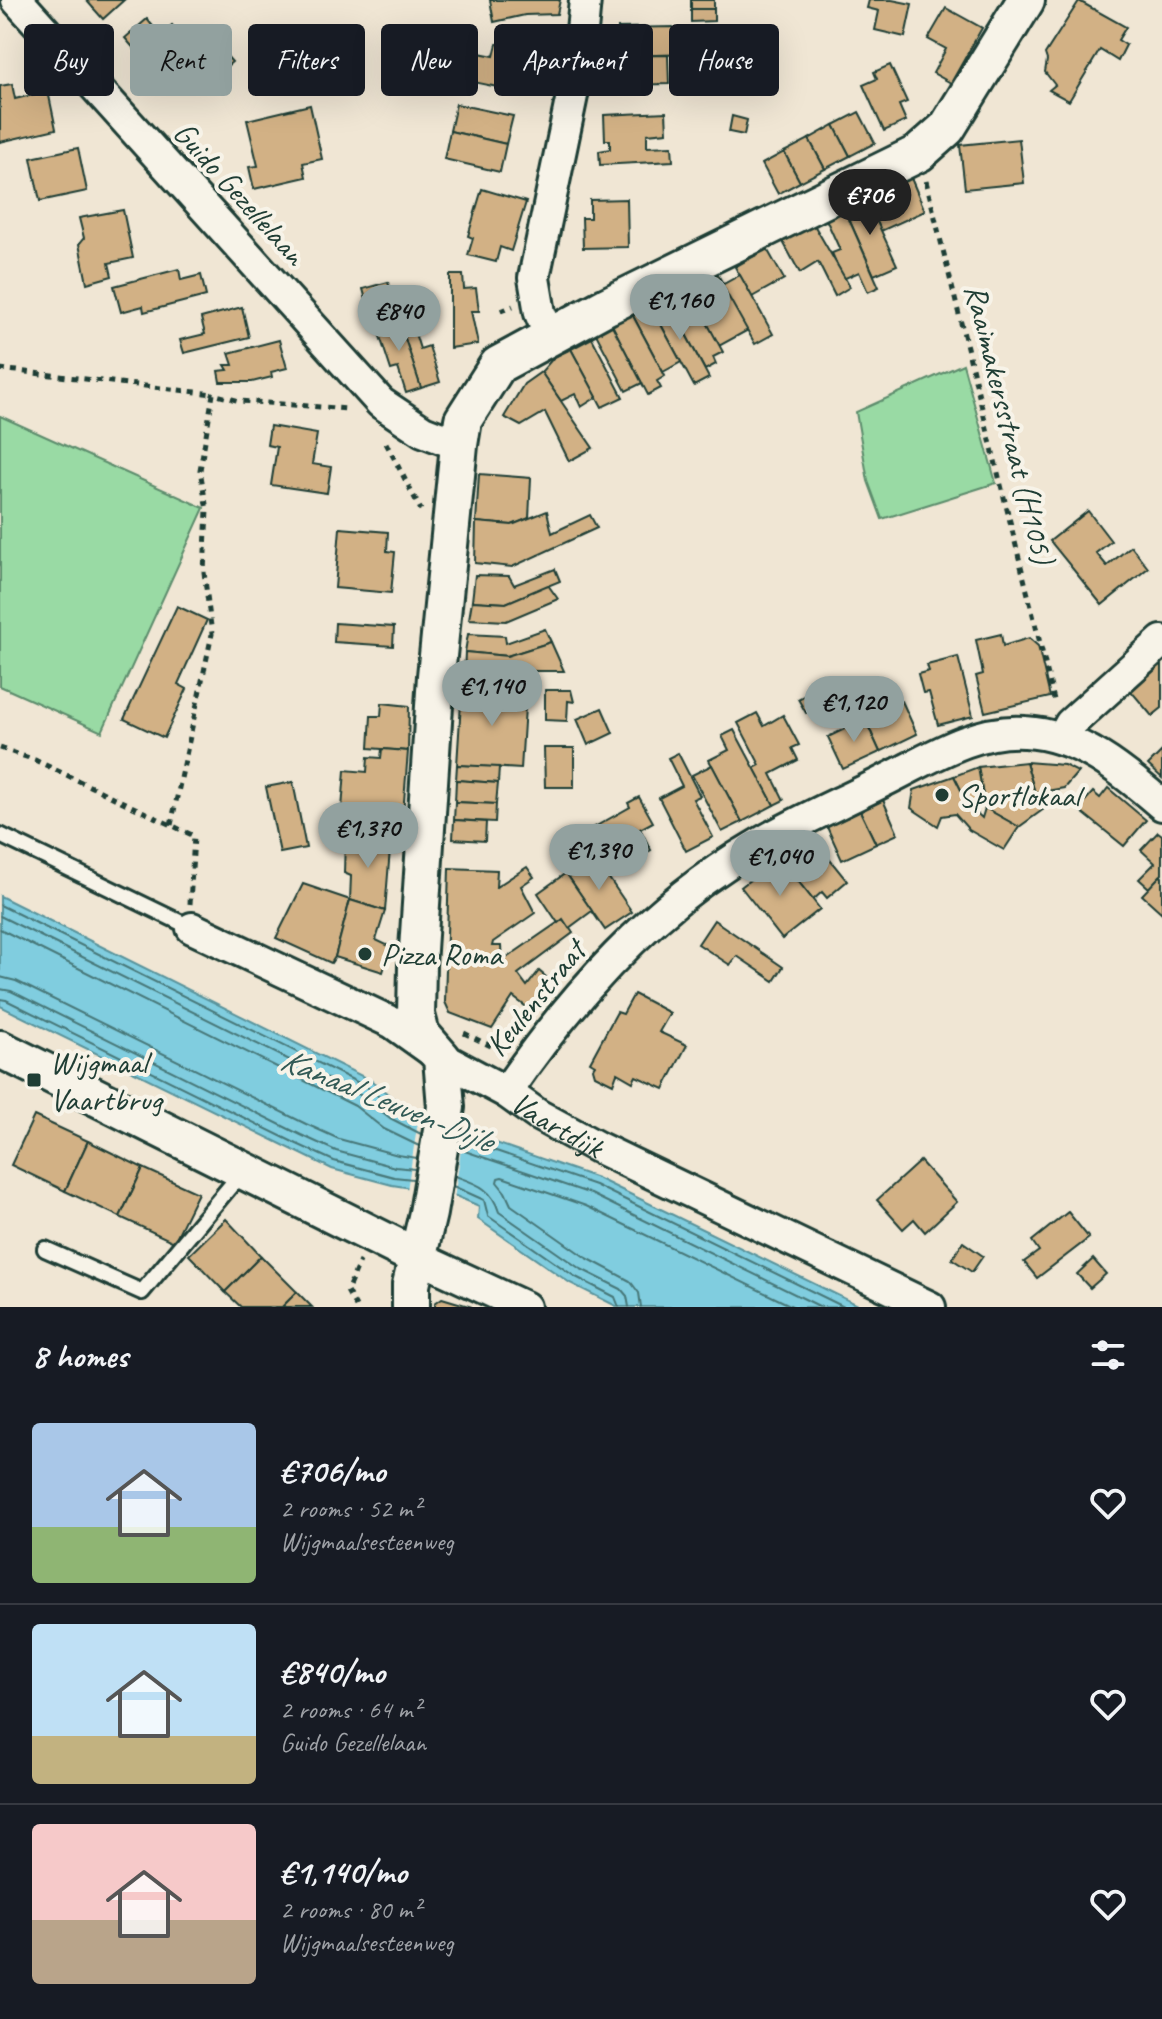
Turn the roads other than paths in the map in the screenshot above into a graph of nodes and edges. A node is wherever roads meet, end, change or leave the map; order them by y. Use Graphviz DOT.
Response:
graph roads {
  1 [pos="17,0"];
  2 [pos="585,0"];
  3 [pos="1026,0"];
  4 [pos="550,337"];
  5 [pos="459,445"];
  6 [pos="1162,641"];
  7 [pos="1062,739"];
  8 [pos="1162,805"];
  9 [pos="0,835"];
  10 [pos="192,928"];
  11 [pos="451,1045"];
  12 [pos="0,1049"];
  13 [pos="506,1092"];
  14 [pos="243,1171"];
  15 [pos="45,1249"];
  16 [pos="417,1257"];
  17 [pos="411,1307"];
  18 [pos="525,1307"];
  19 [pos="930,1307"];
  1 -- 5 [label="street, Guido Gezellelaan"];
  2 -- 4 [label="street"];
  3 -- 4 [label="street"];
  4 -- 5 [label="street"];
  5 -- 11 [label="street"];
  6 -- 7 [label="street"];
  7 -- 8 [label="street, Keulenstraat"];
  7 -- 13 [label="street, Keulenstraat"];
  9 -- 10 [label="lane"];
  10 -- 11 [label="street, Vaartdijk"];
  11 -- 13 [label="street, Vaartdijk"];
  11 -- 16 [label="street"];
  12 -- 14 [label="street"];
  13 -- 19 [label="street, Vaartdijk"];
  14 -- 15 [label="lane"];
  14 -- 16 [label="street"];
  16 -- 17 [label="street"];
  16 -- 18 [label="street"];
}
